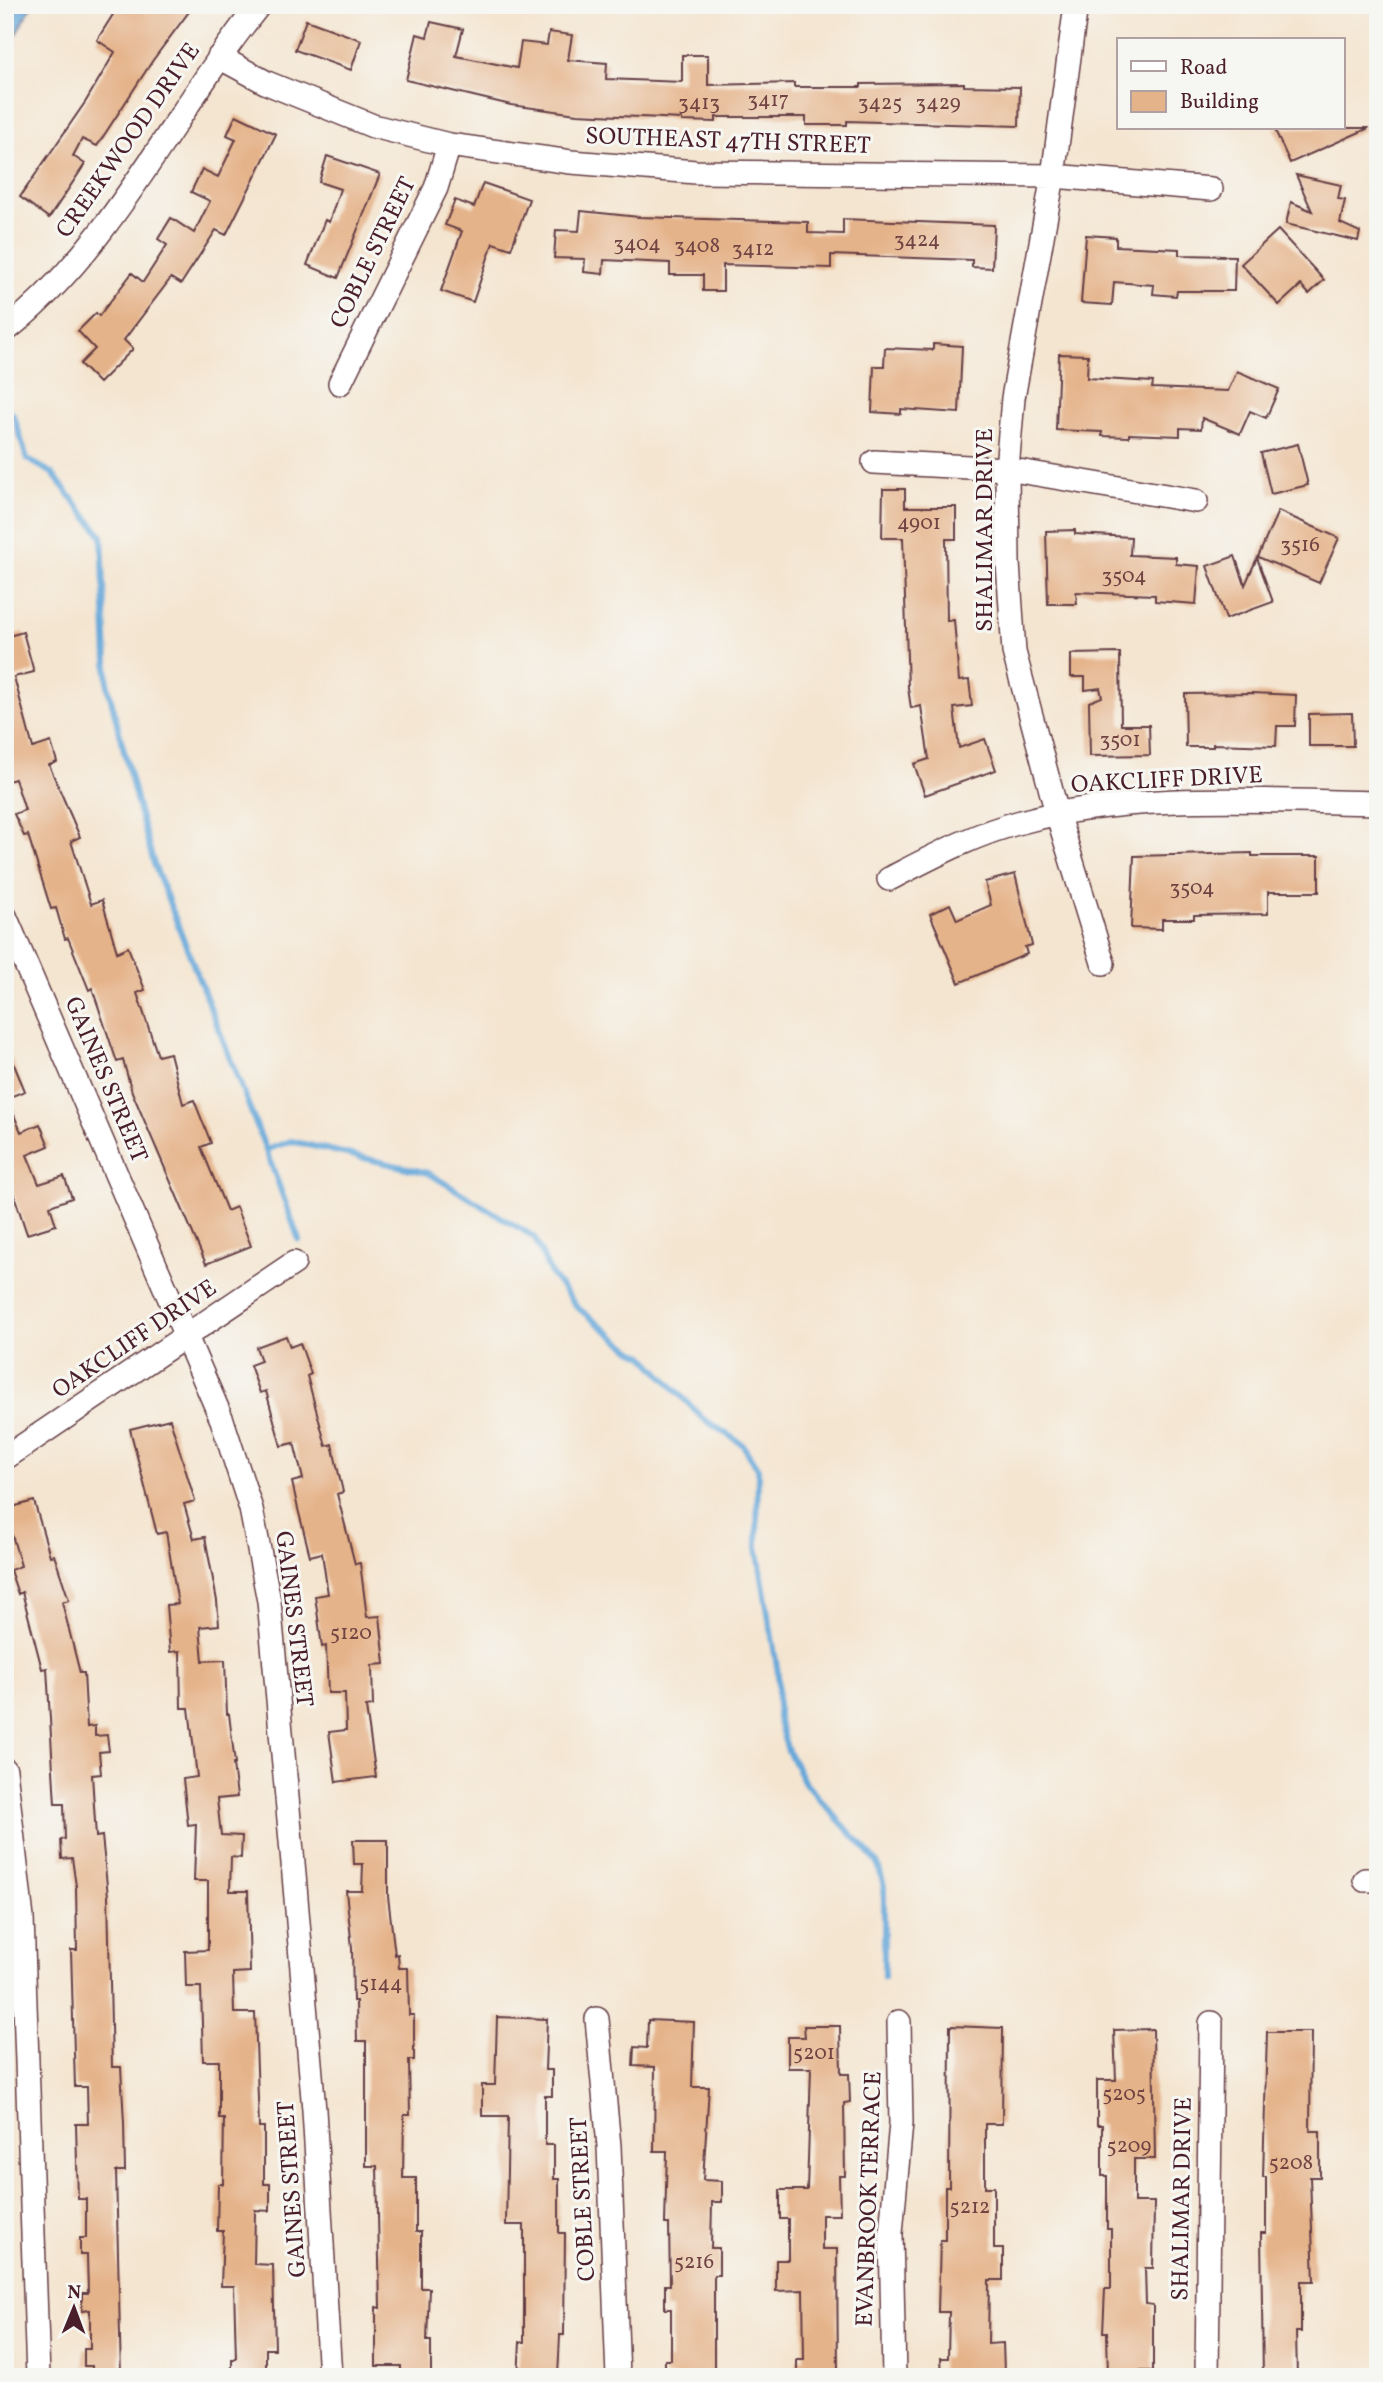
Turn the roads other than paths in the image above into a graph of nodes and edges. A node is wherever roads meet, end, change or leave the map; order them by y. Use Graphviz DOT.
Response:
graph roads {
  1 [pos="259,5"];
  2 [pos="1076,5"];
  3 [pos="219,57"];
  4 [pos="449,145"];
  5 [pos="1053,176"];
  6 [pos="1211,189"];
  7 [pos="5,331"];
  8 [pos="340,383"];
  9 [pos="874,462"];
  10 [pos="1007,469"];
  11 [pos="1196,501"];
  12 [pos="1378,803"];
  13 [pos="1057,813"];
  14 [pos="889,879"];
  15 [pos="5,916"];
  16 [pos="1103,963"];
  17 [pos="294,1263"];
  18 [pos="187,1338"];
  19 [pos="5,1458"];
  20 [pos="5,1770"];
  21 [pos="597,2019"];
  22 [pos="899,2022"];
  23 [pos="1211,2023"];
  24 [pos="37,2377"];
  25 [pos="330,2377"];
  26 [pos="618,2377"];
  27 [pos="894,2377"];
  28 [pos="1207,2377"];
  1 -- 3 [label="street, CREEKWOOD DRIVE"];
  2 -- 5 [label="street, SHALIMAR DRIVE"];
  3 -- 4 [label="street, SOUTHEAST 47TH STREET"];
  3 -- 7 [label="street, CREEKWOOD DRIVE"];
  4 -- 5 [label="street, SOUTHEAST 47TH STREET"];
  4 -- 8 [label="street, COBLE STREET"];
  5 -- 6 [label="street, SOUTHEAST 47TH STREET"];
  5 -- 10 [label="street, SHALIMAR DRIVE"];
  9 -- 10 [label="street"];
  10 -- 11 [label="street"];
  10 -- 13 [label="street, SHALIMAR DRIVE"];
  12 -- 13 [label="street, OAKCLIFF DRIVE"];
  13 -- 14 [label="street, OAKCLIFF DRIVE"];
  13 -- 16 [label="street, SHALIMAR DRIVE"];
  15 -- 18 [label="street, GAINES STREET"];
  17 -- 18 [label="street, OAKCLIFF DRIVE"];
  18 -- 19 [label="street, OAKCLIFF DRIVE"];
  18 -- 25 [label="street, GAINES STREET"];
  20 -- 24 [label="street"];
  21 -- 26 [label="street, COBLE STREET"];
  22 -- 27 [label="street, EVANBROOK TERRACE"];
  23 -- 28 [label="street, SHALIMAR DRIVE"];
}
